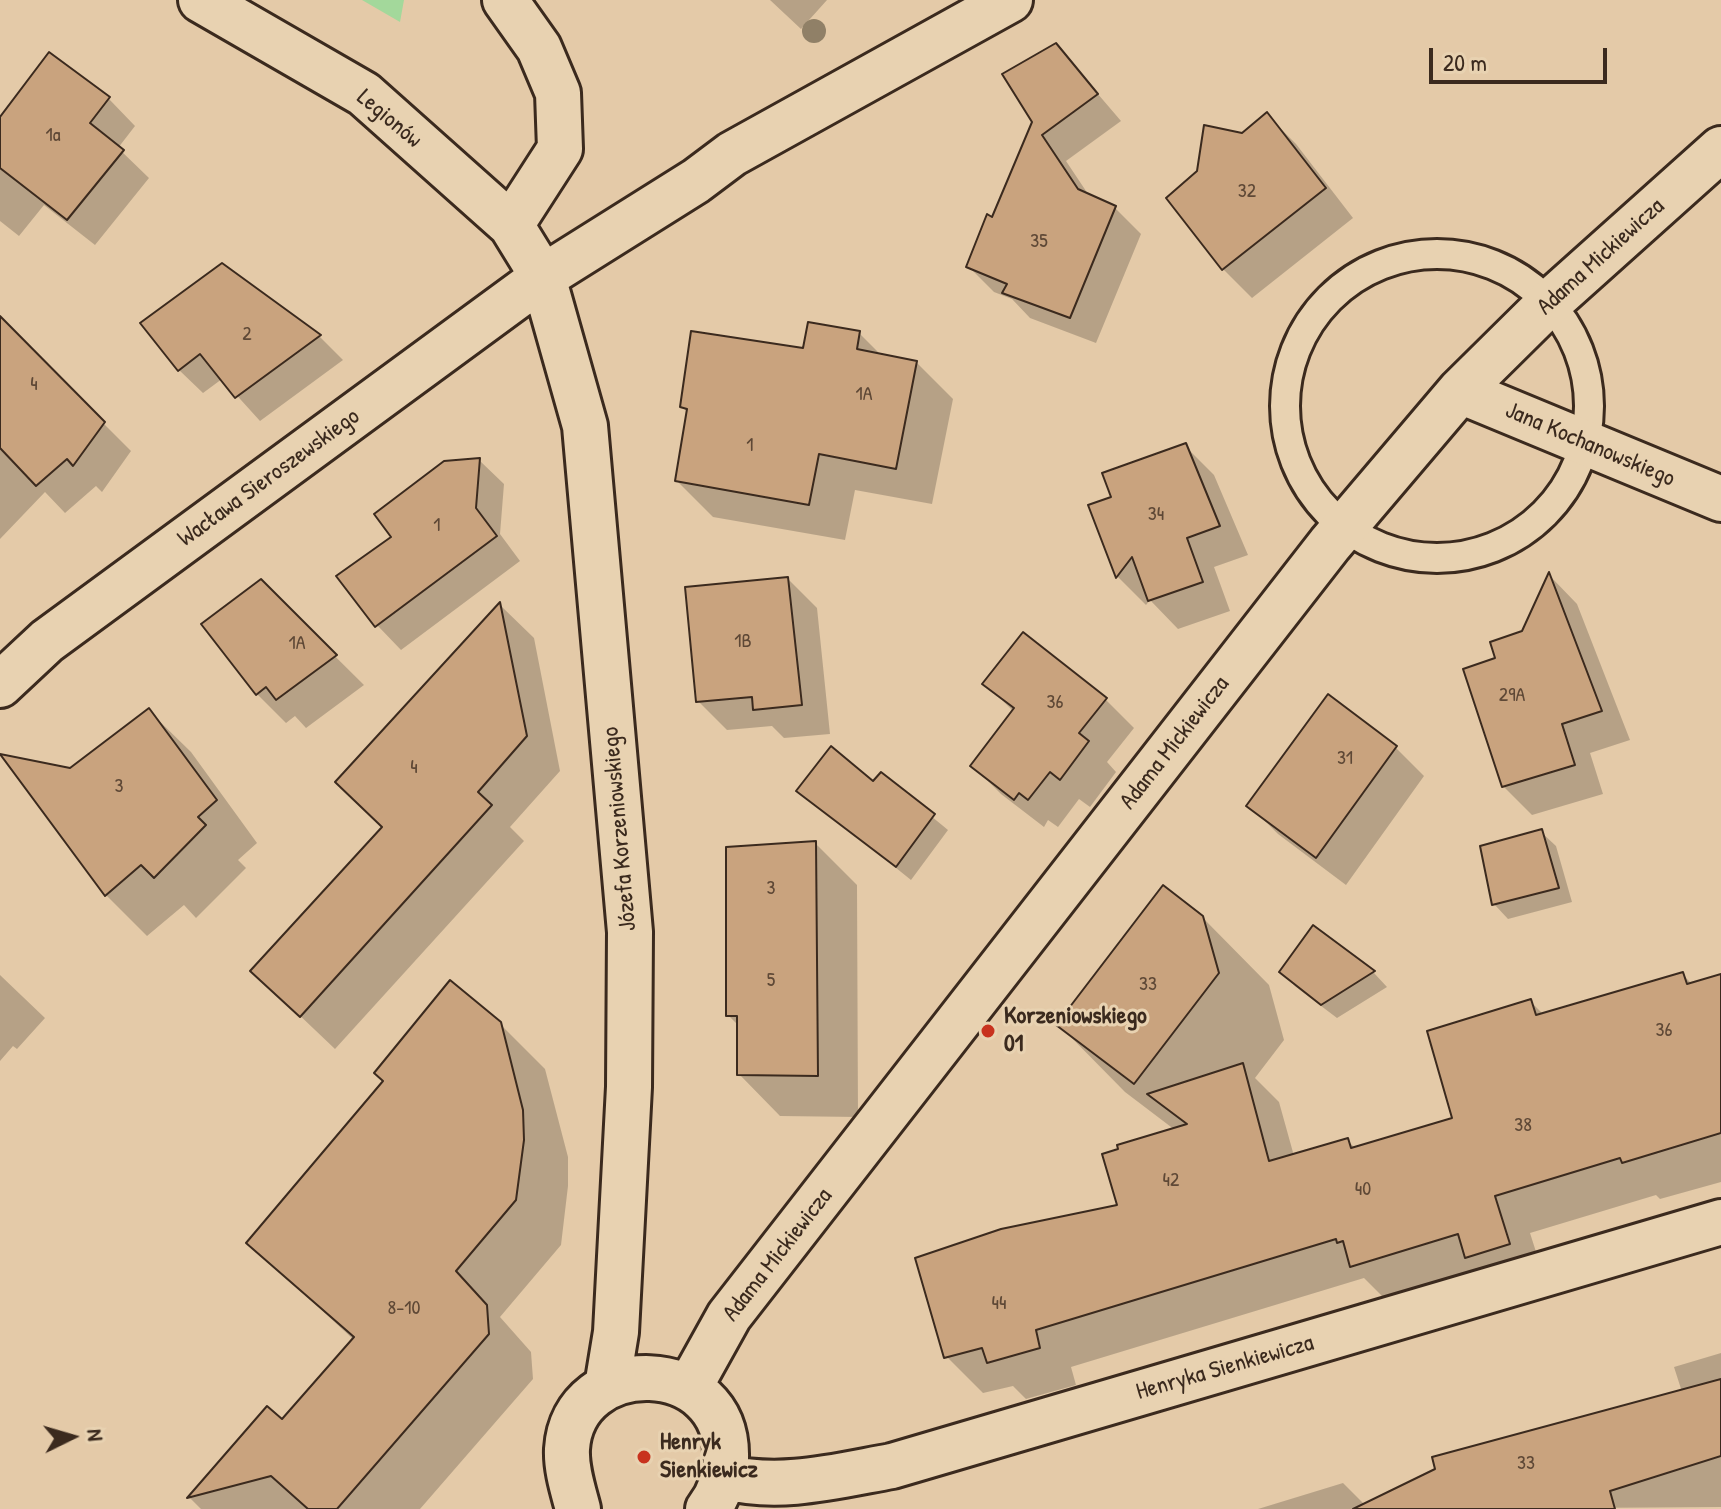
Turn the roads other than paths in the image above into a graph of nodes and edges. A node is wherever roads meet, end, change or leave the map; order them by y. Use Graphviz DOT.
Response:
graph roads {
  1 [pos="201,0"];
  2 [pos="505,0"];
  3 [pos="1007,1"];
  4 [pos="1721,149"];
  5 [pos="511,225"];
  6 [pos="543,277"];
  7 [pos="1549,303"];
  8 [pos="1460,391"];
  9 [pos="1585,444"];
  10 [pos="1721,499"];
  11 [pos="1344,527"];
  12 [pos="0,685"];
  13 [pos="1721,1222"];
  14 [pos="607,1387"];
  15 [pos="689,1388"];
  16 [pos="717,1493"];
  17 [pos="578,1509"];
  1 -- 5 [label="street, Legionów"];
  2 -- 5 [label="street"];
  3 -- 6 [label="street, Wacława Sieroszewskiego"];
  4 -- 7 [label="street, Adama Mickiewicza"];
  5 -- 6 [label="street, Legionów"];
  6 -- 12 [label="street, Wacława Sieroszewskiego"];
  6 -- 14 [label="street, Józefa Korzeniowskiego"];
  7 -- 8 [label="street, Adama Mickiewicza"];
  7 -- 9 [label="lane"];
  7 -- 11 [label="lane"];
  8 -- 9 [label="street, Jana Kochanowskiego"];
  8 -- 11 [label="street, Adama Mickiewicza"];
  9 -- 10 [label="street, Jana Kochanowskiego"];
  9 -- 11 [label="lane"];
  11 -- 15 [label="street, Adama Mickiewicza"];
  13 -- 16 [label="street, Henryka Sienkiewicza"];
  14 -- 15 [label="street"];
  14 -- 17 [label="street"];
  15 -- 16 [label="street"];
}
